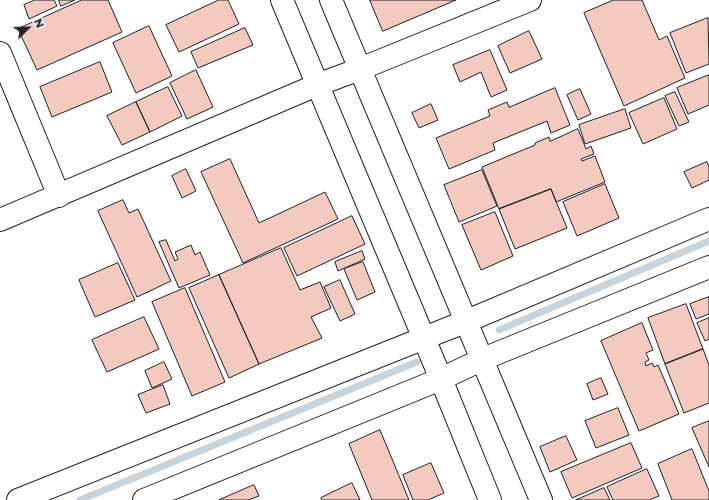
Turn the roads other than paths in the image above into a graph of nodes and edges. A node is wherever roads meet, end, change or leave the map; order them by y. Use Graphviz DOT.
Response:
graph roads {
  1 [pos="282,0"];
  2 [pos="332,0"];
  3 [pos="530,0"];
  4 [pos="0,53"];
  5 [pos="360,69"];
  6 [pos="317,85"];
  7 [pos="59,196"];
  8 [pos="709,219"];
  9 [pos="0,220"];
  10 [pos="709,267"];
  11 [pos="467,321"];
  12 [pos="424,339"];
  13 [pos="482,359"];
  14 [pos="441,379"];
  15 [pos="18,500"];
  16 [pos="144,500"];
  17 [pos="490,500"];
  18 [pos="541,500"];
  1 -- 6 [label="street"];
  2 -- 5 [label="street"];
  3 -- 5 [label="street"];
  4 -- 7 [label="street"];
  5 -- 6 [label="street"];
  5 -- 11 [label="street"];
  6 -- 7 [label="street"];
  6 -- 12 [label="street"];
  7 -- 9 [label="street"];
  8 -- 11 [label="street"];
  10 -- 13 [label="street"];
  11 -- 12 [label="street"];
  11 -- 13 [label="street"];
  12 -- 14 [label="street"];
  12 -- 15 [label="street"];
  13 -- 14 [label="street"];
  13 -- 18 [label="street"];
  14 -- 16 [label="street"];
  14 -- 17 [label="street"];
}
